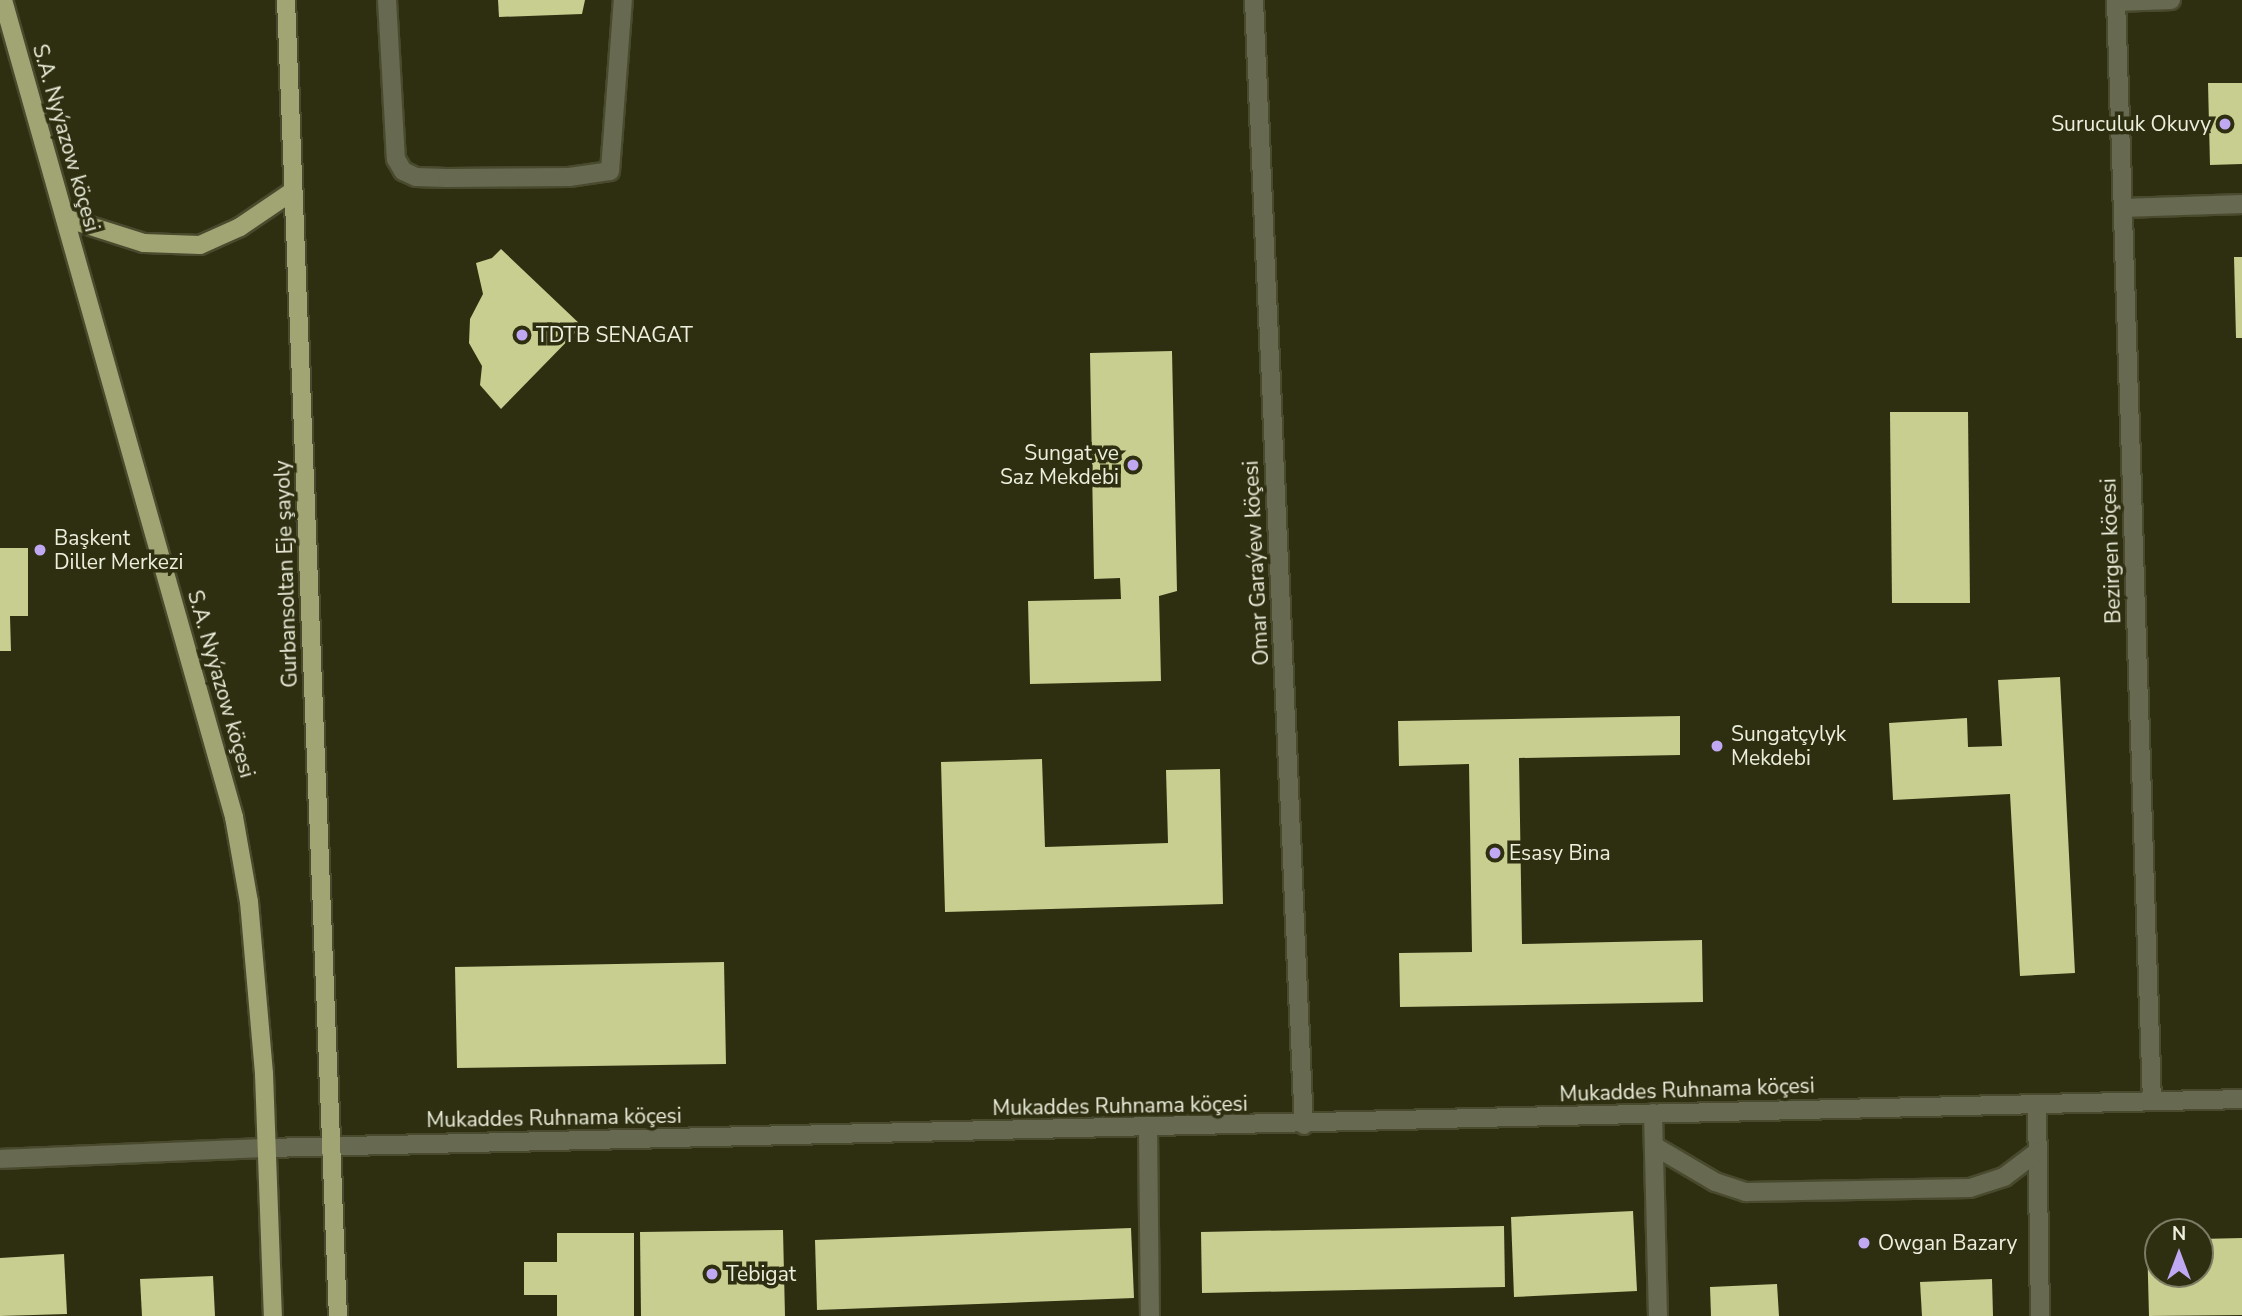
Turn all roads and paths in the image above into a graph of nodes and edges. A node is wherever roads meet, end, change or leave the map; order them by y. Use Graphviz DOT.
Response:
graph roads {
  1 [pos="3,0"];
  2 [pos="286,0"];
  3 [pos="387,0"];
  4 [pos="623,0"];
  5 [pos="1254,0"];
  6 [pos="2171,0"];
  7 [pos="2116,1"];
  8 [pos="293,191"];
  9 [pos="2242,204"];
  10 [pos="2123,208"];
  11 [pos="65,218"];
  12 [pos="2242,1099"];
  13 [pos="2152,1101"];
  14 [pos="2037,1104"];
  15 [pos="1653,1113"];
  16 [pos="1304,1125"];
  17 [pos="1148,1128"];
  18 [pos="1654,1146"];
  19 [pos="332,1147"];
  20 [pos="267,1148"];
  21 [pos="2037,1152"];
  22 [pos="0,1159"];
  23 [pos="273,1316"];
  24 [pos="338,1316"];
  25 [pos="1150,1316"];
  26 [pos="1658,1316"];
  27 [pos="2040,1316"];
  1 -- 11 [label="main road, S.A. Nyýazow köçesi"];
  2 -- 8 [label="main road, Gurbansoltan Eje şayoly"];
  3 -- 4 [label="street"];
  5 -- 16 [label="street, Omar Garaýew köçesi"];
  6 -- 7 [label="street"];
  7 -- 10 [label="street, Bezirgen köçesi"];
  8 -- 11 [label="main road"];
  8 -- 19 [label="main road, Gurbansoltan Eje şayoly"];
  9 -- 10 [label="street"];
  10 -- 13 [label="street, Bezirgen köçesi"];
  11 -- 20 [label="main road, S.A. Nyýazow köçesi"];
  12 -- 13 [label="street, Mukaddes Ruhnama köçesi"];
  13 -- 14 [label="street, Mukaddes Ruhnama köçesi"];
  14 -- 15 [label="street, Mukaddes Ruhnama köçesi"];
  14 -- 21 [label="street"];
  15 -- 16 [label="street, Mukaddes Ruhnama köçesi"];
  15 -- 18 [label="street"];
  16 -- 17 [label="street, Mukaddes Ruhnama köçesi"];
  17 -- 19 [label="street, Mukaddes Ruhnama köçesi"];
  17 -- 25 [label="street"];
  18 -- 21 [label="street"];
  18 -- 26 [label="street"];
  19 -- 20 [label="street, Mukaddes Ruhnama köçesi"];
  19 -- 24 [label="main road"];
  20 -- 22 [label="street, Mukaddes Ruhnama köçesi"];
  20 -- 23 [label="main road, S.A. Nyýazow köçesi"];
  21 -- 27 [label="street"];
}
